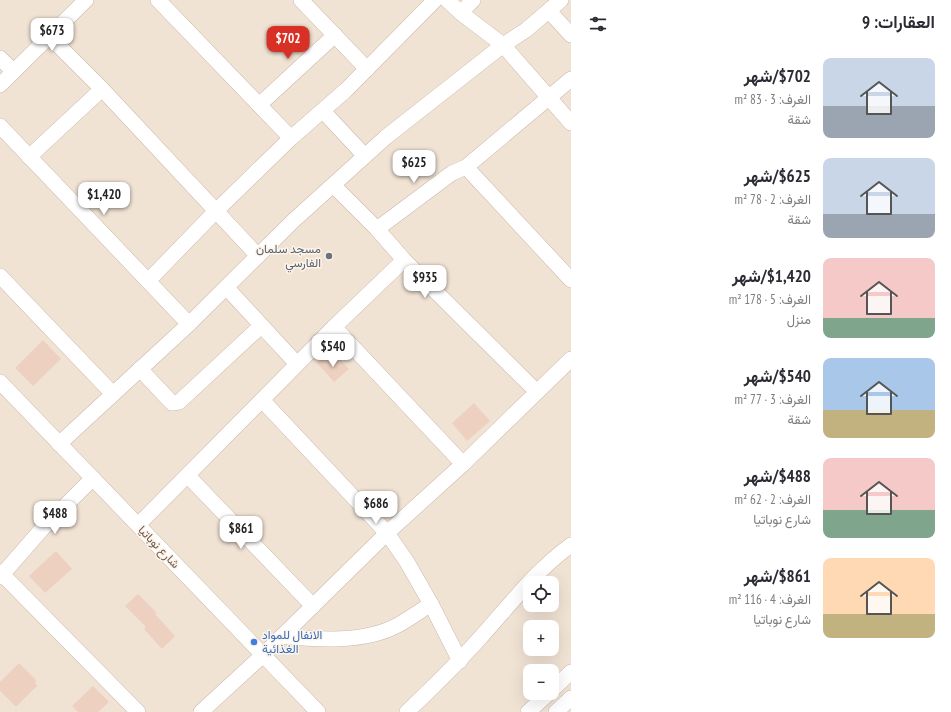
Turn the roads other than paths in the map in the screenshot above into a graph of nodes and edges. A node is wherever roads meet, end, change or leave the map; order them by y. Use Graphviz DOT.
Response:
graph roads {
  1 [pos="158,0"];
  2 [pos="301,0"];
  3 [pos="435,0"];
  4 [pos="447,0"];
  5 [pos="473,0"];
  6 [pos="560,0"];
  7 [pos="83,1"];
  8 [pos="549,11"];
  9 [pos="460,13"];
  10 [pos="335,35"];
  11 [pos="571,35"];
  12 [pos="49,36"];
  13 [pos="503,45"];
  14 [pos="0,58"];
  15 [pos="366,69"];
  16 [pos="14,71"];
  17 [pos="571,79"];
  18 [pos="0,85"];
  19 [pos="102,89"];
  20 [pos="548,97"];
  21 [pos="259,105"];
  22 [pos="323,110"];
  23 [pos="571,123"];
  24 [pos="0,126"];
  25 [pos="291,138"];
  26 [pos="365,156"];
  27 [pos="29,157"];
  28 [pos="466,167"];
  29 [pos="333,185"];
  30 [pos="216,211"];
  31 [pos="377,229"];
  32 [pos="258,256"];
  33 [pos="404,260"];
  34 [pos="0,276"];
  35 [pos="571,280"];
  36 [pos="148,281"];
  37 [pos="227,288"];
  38 [pos="189,324"];
  39 [pos="261,326"];
  40 [pos="334,327"];
  41 [pos="571,359"];
  42 [pos="297,364"];
  43 [pos="140,369"];
  44 [pos="0,382"];
  45 [pos="537,392"];
  46 [pos="112,394"];
  47 [pos="262,400"];
  48 [pos="59,444"];
  49 [pos="463,464"];
  50 [pos="188,476"];
  51 [pos="92,478"];
  52 [pos="138,525"];
  53 [pos="387,533"];
  54 [pos="571,545"];
  55 [pos="1,574"];
  56 [pos="431,604"];
  57 [pos="313,606"];
  58 [pos="282,636"];
  59 [pos="263,655"];
  60 [pos="460,661"];
  61 [pos="571,672"];
  62 [pos="559,683"];
  63 [pos="571,698"];
  64 [pos="541,700"];
  65 [pos="138,712"];
  66 [pos="201,712"];
  67 [pos="318,712"];
  68 [pos="407,712"];
  69 [pos="528,712"];
  70 [pos="556,712"];
  1 -- 21 [label="street"];
  2 -- 10 [label="street"];
  3 -- 15 [label="street"];
  4 -- 9 [label="street"];
  5 -- 9 [label="street"];
  6 -- 8 [label="street"];
  7 -- 12 [label="street"];
  8 -- 11 [label="street"];
  8 -- 13 [label="street"];
  9 -- 13 [label="street"];
  10 -- 15 [label="street"];
  10 -- 21 [label="street"];
  12 -- 16 [label="street"];
  12 -- 19 [label="street"];
  13 -- 20 [label="street"];
  13 -- 26 [label="street"];
  14 -- 16 [label="street"];
  15 -- 22 [label="street"];
  16 -- 18 [label="street"];
  17 -- 20 [label="street"];
  19 -- 27 [label="street"];
  19 -- 30 [label="street"];
  20 -- 23 [label="street"];
  20 -- 28 [label="street"];
  21 -- 25 [label="street"];
  22 -- 25 [label="street"];
  22 -- 26 [label="street"];
  24 -- 27 [label="street"];
  25 -- 30 [label="street"];
  26 -- 29 [label="street"];
  27 -- 36 [label="street"];
  28 -- 31 [label="street"];
  28 -- 35 [label="street"];
  29 -- 31 [label="street"];
  29 -- 32 [label="street"];
  30 -- 32 [label="street"];
  30 -- 36 [label="street"];
  31 -- 33 [label="street"];
  32 -- 37 [label="street"];
  33 -- 40 [label="street"];
  33 -- 45 [label="street"];
  34 -- 46 [label="street"];
  36 -- 38 [label="street"];
  37 -- 38 [label="street"];
  37 -- 39 [label="street"];
  38 -- 43 [label="street"];
  39 -- 42 [label="street"];
  39 -- 43 [label="street"];
  40 -- 42 [label="street"];
  40 -- 49 [label="street"];
  41 -- 45 [label="street"];
  42 -- 47 [label="street"];
  43 -- 46 [label="street"];
  44 -- 48 [label="street, شارع نوباتيا"];
  45 -- 49 [label="street"];
  46 -- 48 [label="street"];
  47 -- 50 [label="street"];
  47 -- 53 [label="street"];
  48 -- 51 [label="street, شارع نوباتيا"];
  49 -- 53 [label="street"];
  50 -- 52 [label="street"];
  50 -- 57 [label="street"];
  51 -- 52 [label="street, شارع نوباتيا"];
  51 -- 55 [label="street"];
  52 -- 59 [label="street, شارع نوباتيا"];
  53 -- 56 [label="street"];
  53 -- 57 [label="street"];
  54 -- 60 [label="street"];
  55 -- 65 [label="street"];
  56 -- 58 [label="street"];
  56 -- 60 [label="street"];
  57 -- 58 [label="street"];
  58 -- 59 [label="street"];
  59 -- 66 [label="street"];
  59 -- 67 [label="street, شارع نوباتيا"];
  60 -- 68 [label="street"];
  61 -- 62 [label="street"];
  63 -- 70 [label="street"];
  64 -- 69 [label="street"];
}
